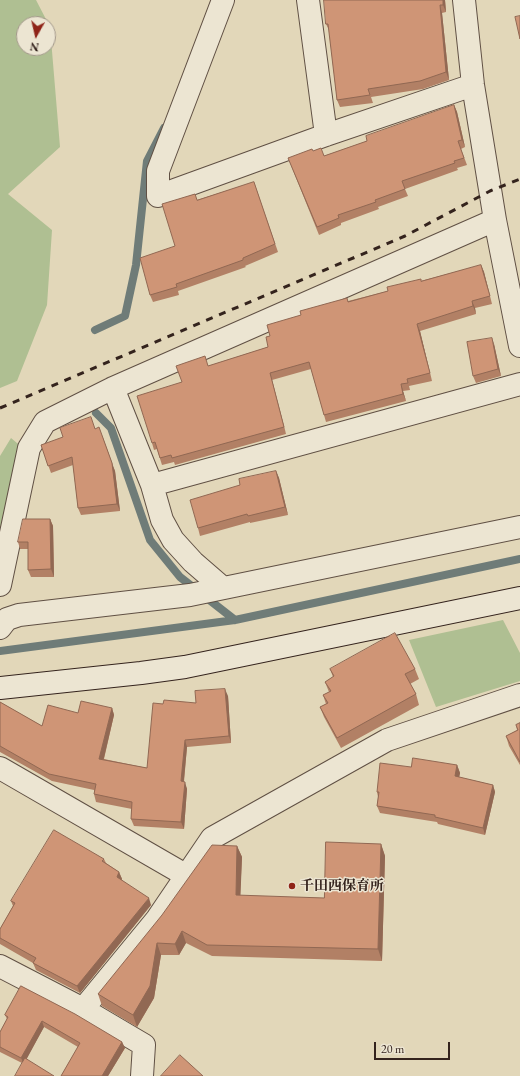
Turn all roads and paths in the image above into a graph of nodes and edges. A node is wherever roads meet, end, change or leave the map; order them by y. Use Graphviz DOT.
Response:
graph roads {
  1 [pos="224,0"];
  2 [pos="308,0"];
  3 [pos="466,0"];
  4 [pos="473,85"];
  5 [pos="326,135"];
  6 [pos="495,220"];
  7 [pos="520,346"];
  8 [pos="520,384"];
  9 [pos="113,388"];
  10 [pos="152,485"];
  11 [pos="520,527"];
  12 [pos="0,585"];
  13 [pos="217,590"];
  14 [pos="520,598"];
  15 [pos="2,619"];
  16 [pos="0,688"];
  17 [pos="520,695"];
  18 [pos="0,768"];
  19 [pos="187,876"];
  20 [pos="0,966"];
  21 [pos="83,1009"];
  22 [pos="142,1076"];
  1 -- 5 [label="street"];
  2 -- 5 [label="street"];
  3 -- 4 [label="street"];
  4 -- 5 [label="street"];
  4 -- 6 [label="street"];
  6 -- 7 [label="street"];
  6 -- 9 [label="street"];
  8 -- 10 [label="street"];
  9 -- 10 [label="street"];
  9 -- 12 [label="street"];
  10 -- 13 [label="street"];
  11 -- 13 [label="street"];
  13 -- 15 [label="street"];
  14 -- 16 [label="street"];
  17 -- 19 [label="street"];
  18 -- 19 [label="street"];
  19 -- 21 [label="street"];
  20 -- 21 [label="street"];
  21 -- 22 [label="street"];
}
